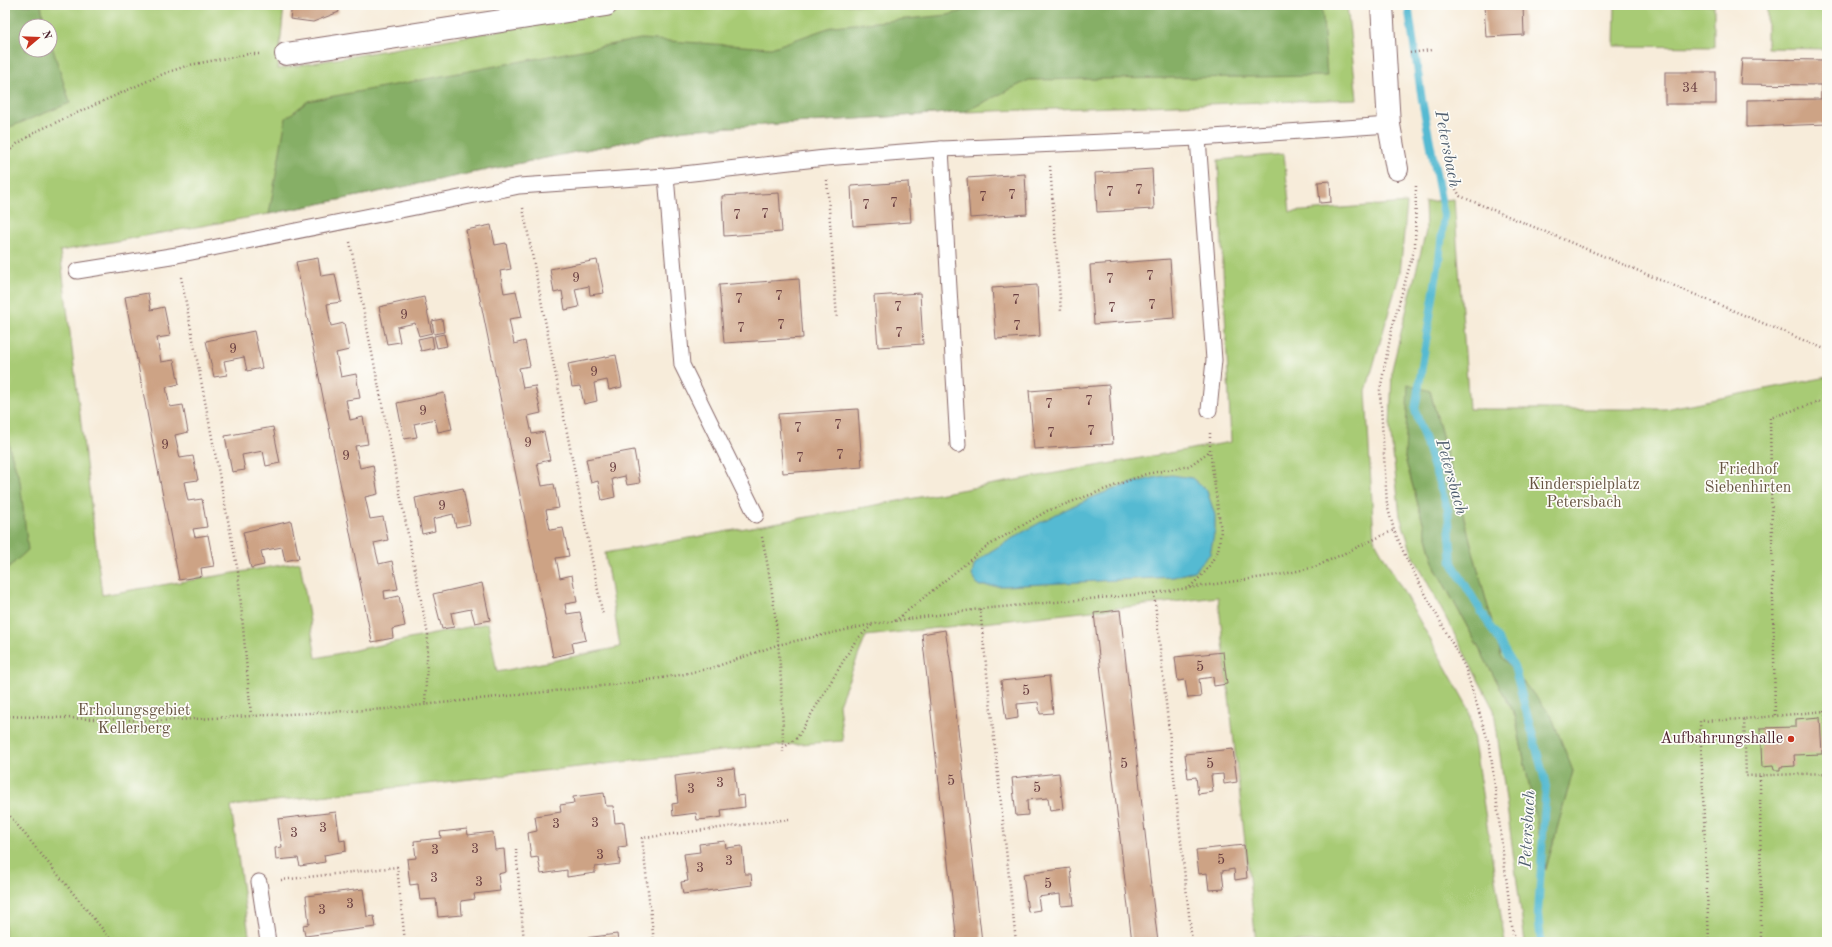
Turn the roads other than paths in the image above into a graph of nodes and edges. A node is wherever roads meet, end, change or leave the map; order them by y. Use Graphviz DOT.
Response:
graph roads {
  1 [pos="606,5"];
  2 [pos="1382,5"];
  3 [pos="286,54"];
  4 [pos="1389,125"];
  5 [pos="1198,138"];
  6 [pos="941,149"];
  7 [pos="1397,169"];
  8 [pos="666,176"];
  9 [pos="77,271"];
  10 [pos="1209,410"];
  11 [pos="958,444"];
  12 [pos="756,515"];
  13 [pos="259,882"];
  14 [pos="268,942"];
  1 -- 3 [label="street"];
  2 -- 4 [label="street"];
  4 -- 5 [label="lane"];
  4 -- 7 [label="street"];
  5 -- 6 [label="lane"];
  5 -- 10 [label="lane"];
  6 -- 8 [label="lane"];
  6 -- 11 [label="lane"];
  8 -- 9 [label="lane"];
  8 -- 12 [label="lane"];
  13 -- 14 [label="lane"];
}
